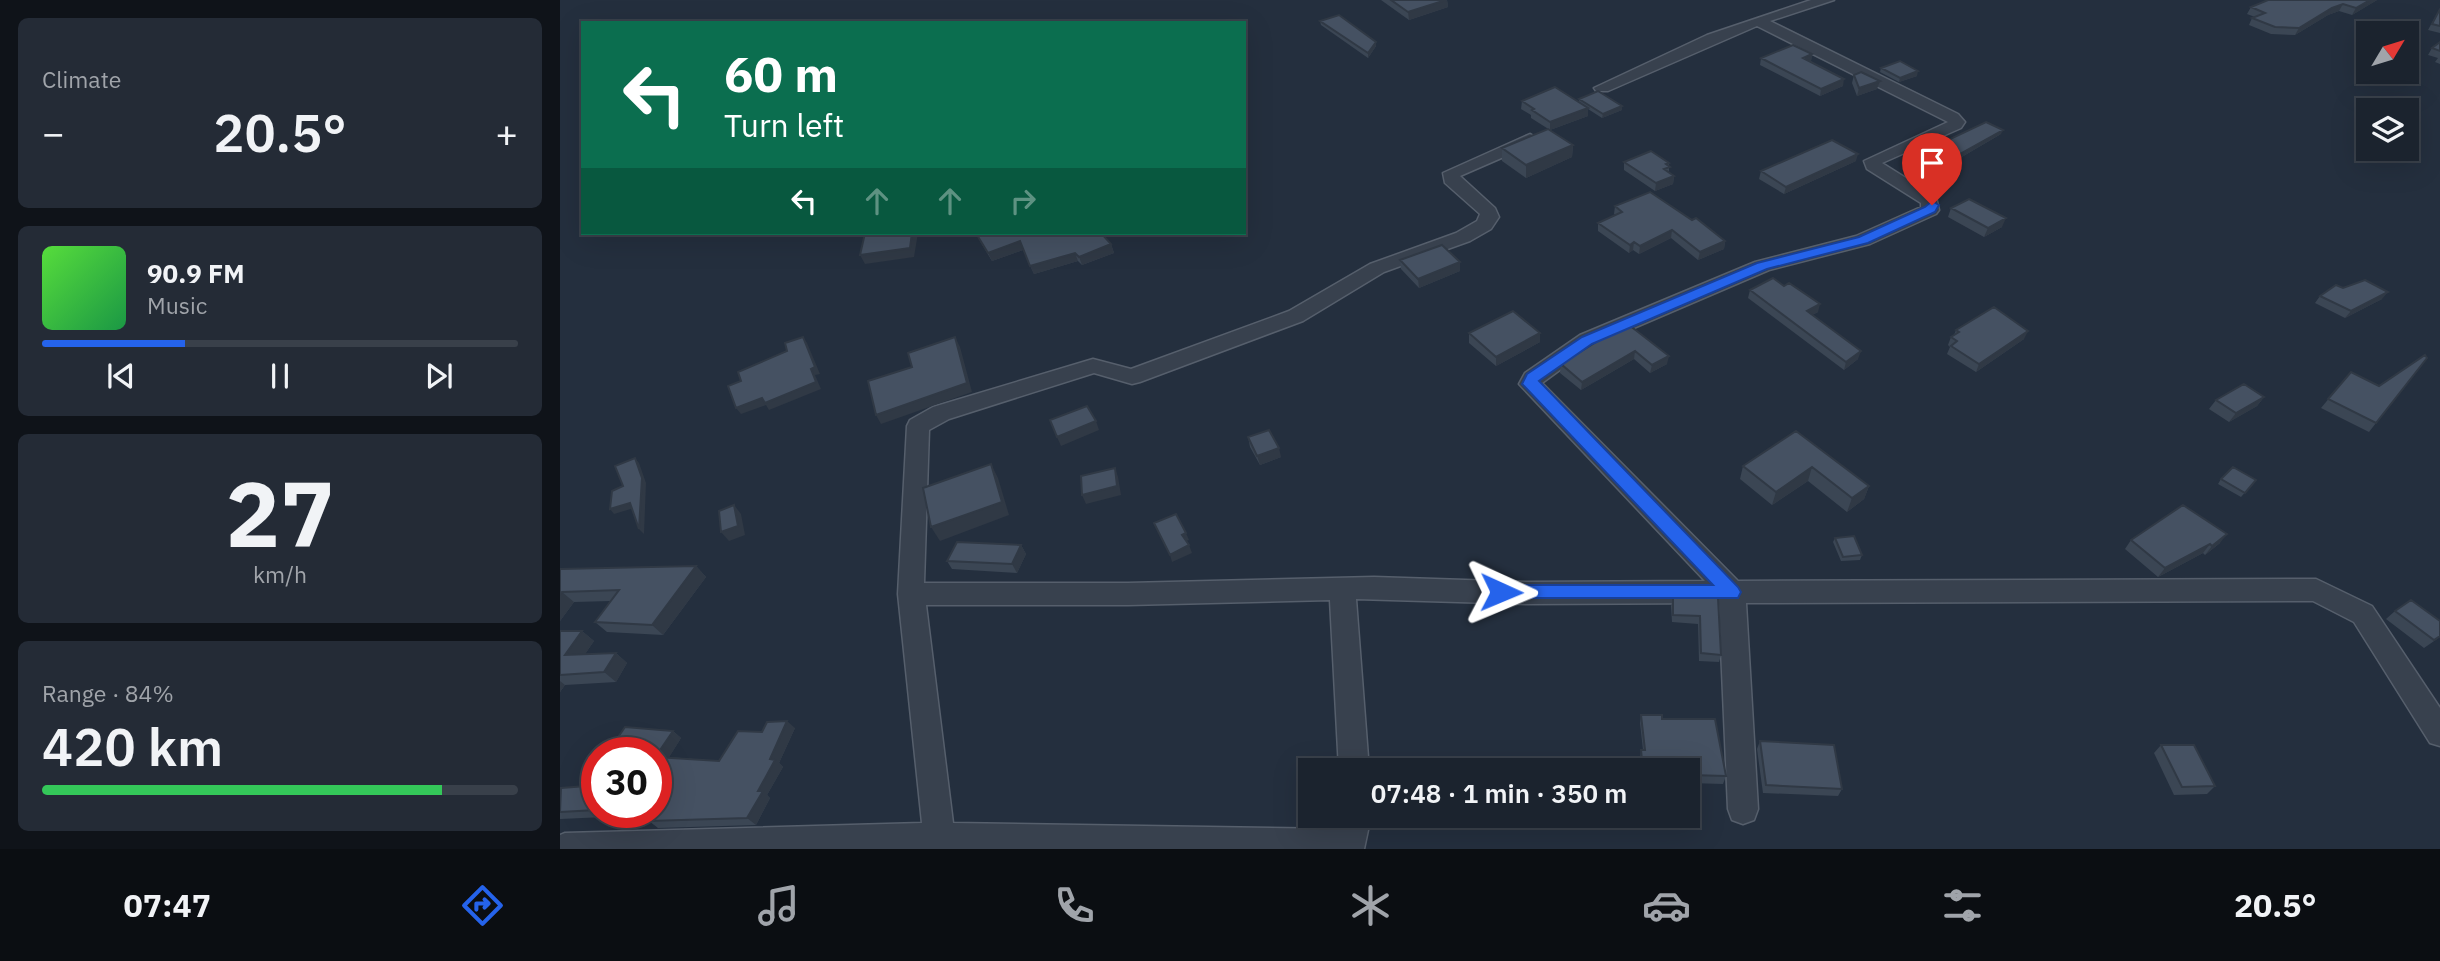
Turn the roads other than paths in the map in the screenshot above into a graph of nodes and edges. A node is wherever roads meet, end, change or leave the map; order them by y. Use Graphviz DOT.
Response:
graph roads {
  1 [pos="1827,0"];
  2 [pos="1758,21"];
  3 [pos="1602,88"];
  4 [pos="1543,134"];
  5 [pos="1342,589"];
  6 [pos="1732,592"];
  7 [pos="911,594"];
  8 [pos="2440,733"];
  9 [pos="1353,758"];
  10 [pos="1743,809"];
  11 [pos="1354,828"];
  12 [pos="939,838"];
  13 [pos="565,849"];
  1 -- 2 [label="street"];
  2 -- 3 [label="street"];
  2 -- 6 [label="street"];
  4 -- 7 [label="street"];
  5 -- 6 [label="street"];
  5 -- 7 [label="street"];
  5 -- 9 [label="street"];
  6 -- 8 [label="street"];
  6 -- 10 [label="street"];
  7 -- 12 [label="street"];
  11 -- 12 [label="street"];
  12 -- 13 [label="street"];
}
